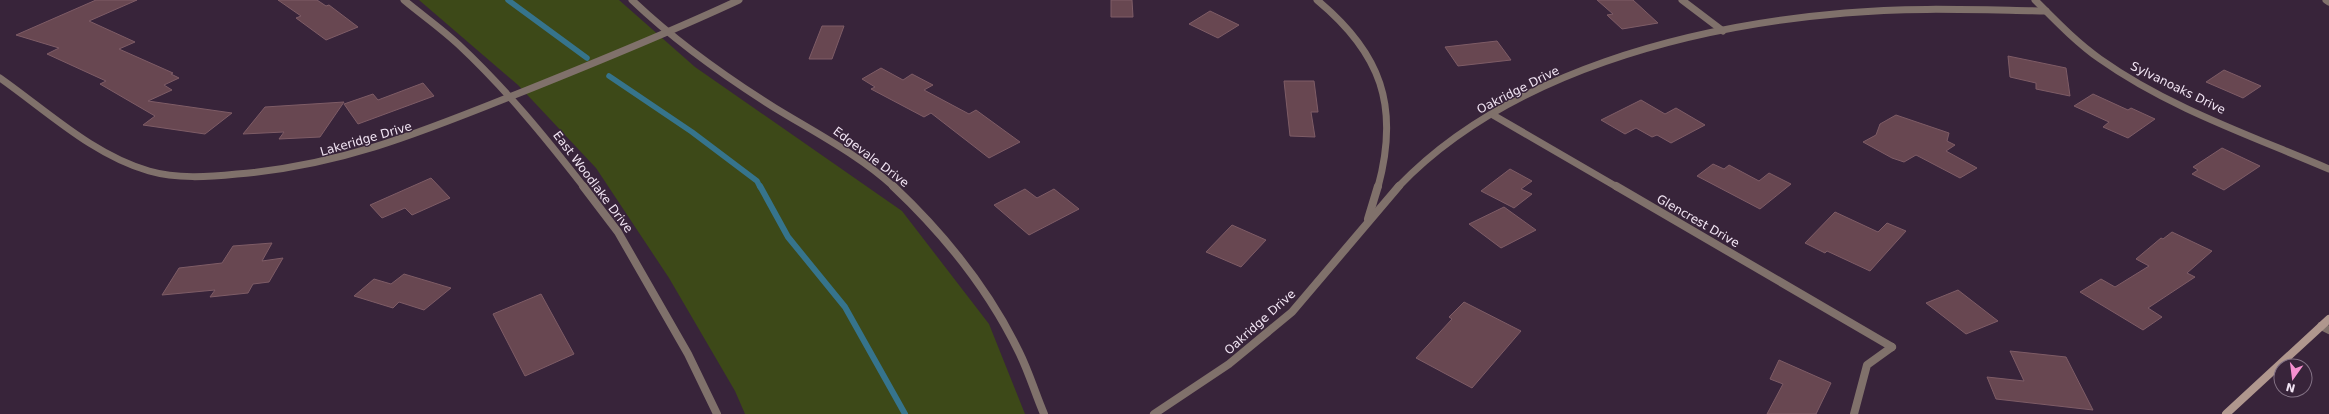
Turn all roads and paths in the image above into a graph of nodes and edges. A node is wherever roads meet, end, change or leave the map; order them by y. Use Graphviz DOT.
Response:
graph roads {
  1 [pos="404,0"];
  2 [pos="632,0"];
  3 [pos="739,0"];
  4 [pos="1317,0"];
  5 [pos="1682,0"];
  6 [pos="2035,0"];
  7 [pos="2326,0"];
  8 [pos="2329,2"];
  9 [pos="2046,11"];
  10 [pos="1723,31"];
  11 [pos="668,33"];
  12 [pos="0,78"];
  13 [pos="510,97"];
  14 [pos="1493,115"];
  15 [pos="2329,169"];
  16 [pos="1368,221"];
  17 [pos="2329,320"];
  18 [pos="2325,328"];
  19 [pos="717,414"];
  20 [pos="1044,414"];
  21 [pos="1154,414"];
  22 [pos="1854,414"];
  23 [pos="2226,414"];
  1 -- 13 [label="street, East Woodlake Drive"];
  2 -- 11 [label="street, Edgevale Drive"];
  3 -- 11 [label="street, Lakeridge Drive"];
  4 -- 16 [label="street"];
  5 -- 10 [label="street"];
  6 -- 9 [label="street, Sylvanoaks Drive"];
  7 -- 8 [label="street"];
  9 -- 10 [label="street, Oakridge Drive"];
  9 -- 15 [label="street, Sylvanoaks Drive"];
  10 -- 14 [label="street, Oakridge Drive"];
  11 -- 13 [label="street, Lakeridge Drive"];
  11 -- 20 [label="street, Edgevale Drive"];
  12 -- 13 [label="street, Lakeridge Drive"];
  13 -- 19 [label="street, East Woodlake Drive"];
  14 -- 16 [label="street, Oakridge Drive"];
  14 -- 22 [label="street, Glencrest Drive"];
  16 -- 21 [label="street, Oakridge Drive"];
  17 -- 18 [label="main road"];
  18 -- 23 [label="main road"];
}
